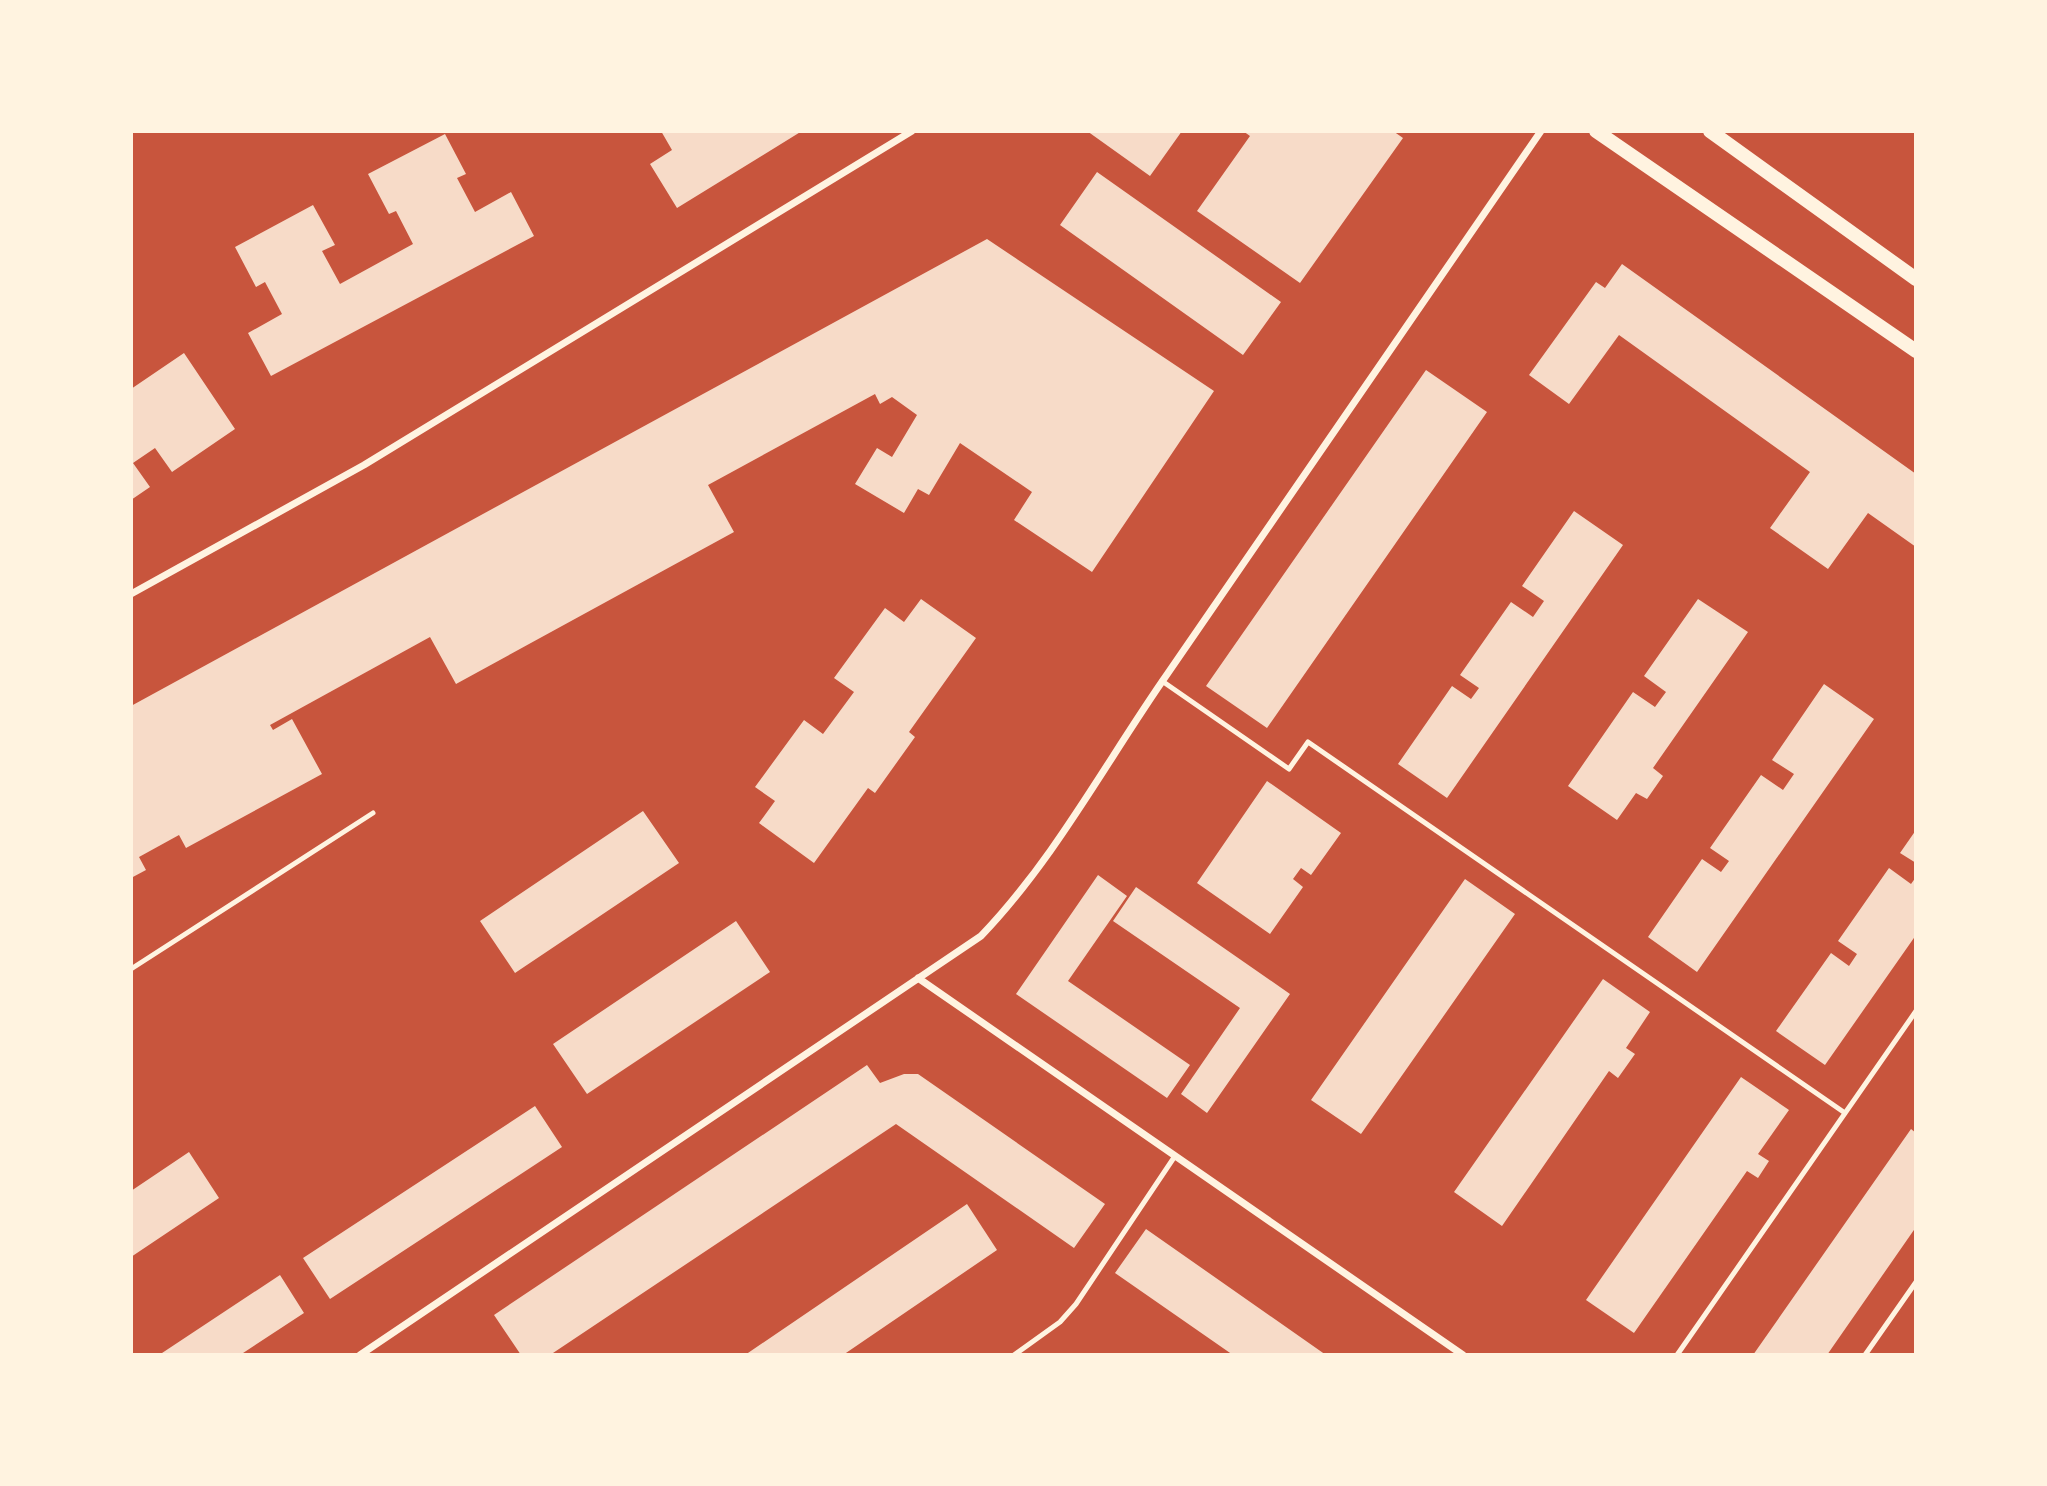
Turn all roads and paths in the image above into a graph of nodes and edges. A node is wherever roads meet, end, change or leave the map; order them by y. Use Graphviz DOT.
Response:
graph roads {
  1 [pos="912,131"];
  2 [pos="1541,131"];
  3 [pos="1596,131"];
  4 [pos="1710,131"];
  5 [pos="1916,279"];
  6 [pos="1916,351"];
  7 [pos="131,594"];
  8 [pos="1162,681"];
  9 [pos="373,813"];
  10 [pos="131,969"];
  11 [pos="918,978"];
  12 [pos="1916,1012"];
  13 [pos="1845,1113"];
  14 [pos="1175,1156"];
  15 [pos="1916,1282"];
  16 [pos="360,1355"];
  17 [pos="1014,1355"];
  18 [pos="1463,1355"];
  19 [pos="1677,1355"];
  20 [pos="1865,1355"];
  1 -- 7 [label="street"];
  2 -- 8 [label="street"];
  3 -- 6 [label="main road"];
  4 -- 5 [label="main road"];
  8 -- 11 [label="street"];
  8 -- 13 [label="lane"];
  9 -- 10 [label="lane"];
  11 -- 14 [label="street"];
  11 -- 16 [label="street"];
  12 -- 13 [label="lane"];
  13 -- 19 [label="lane"];
  14 -- 17 [label="lane"];
  14 -- 18 [label="street"];
  15 -- 20 [label="lane"];
}
